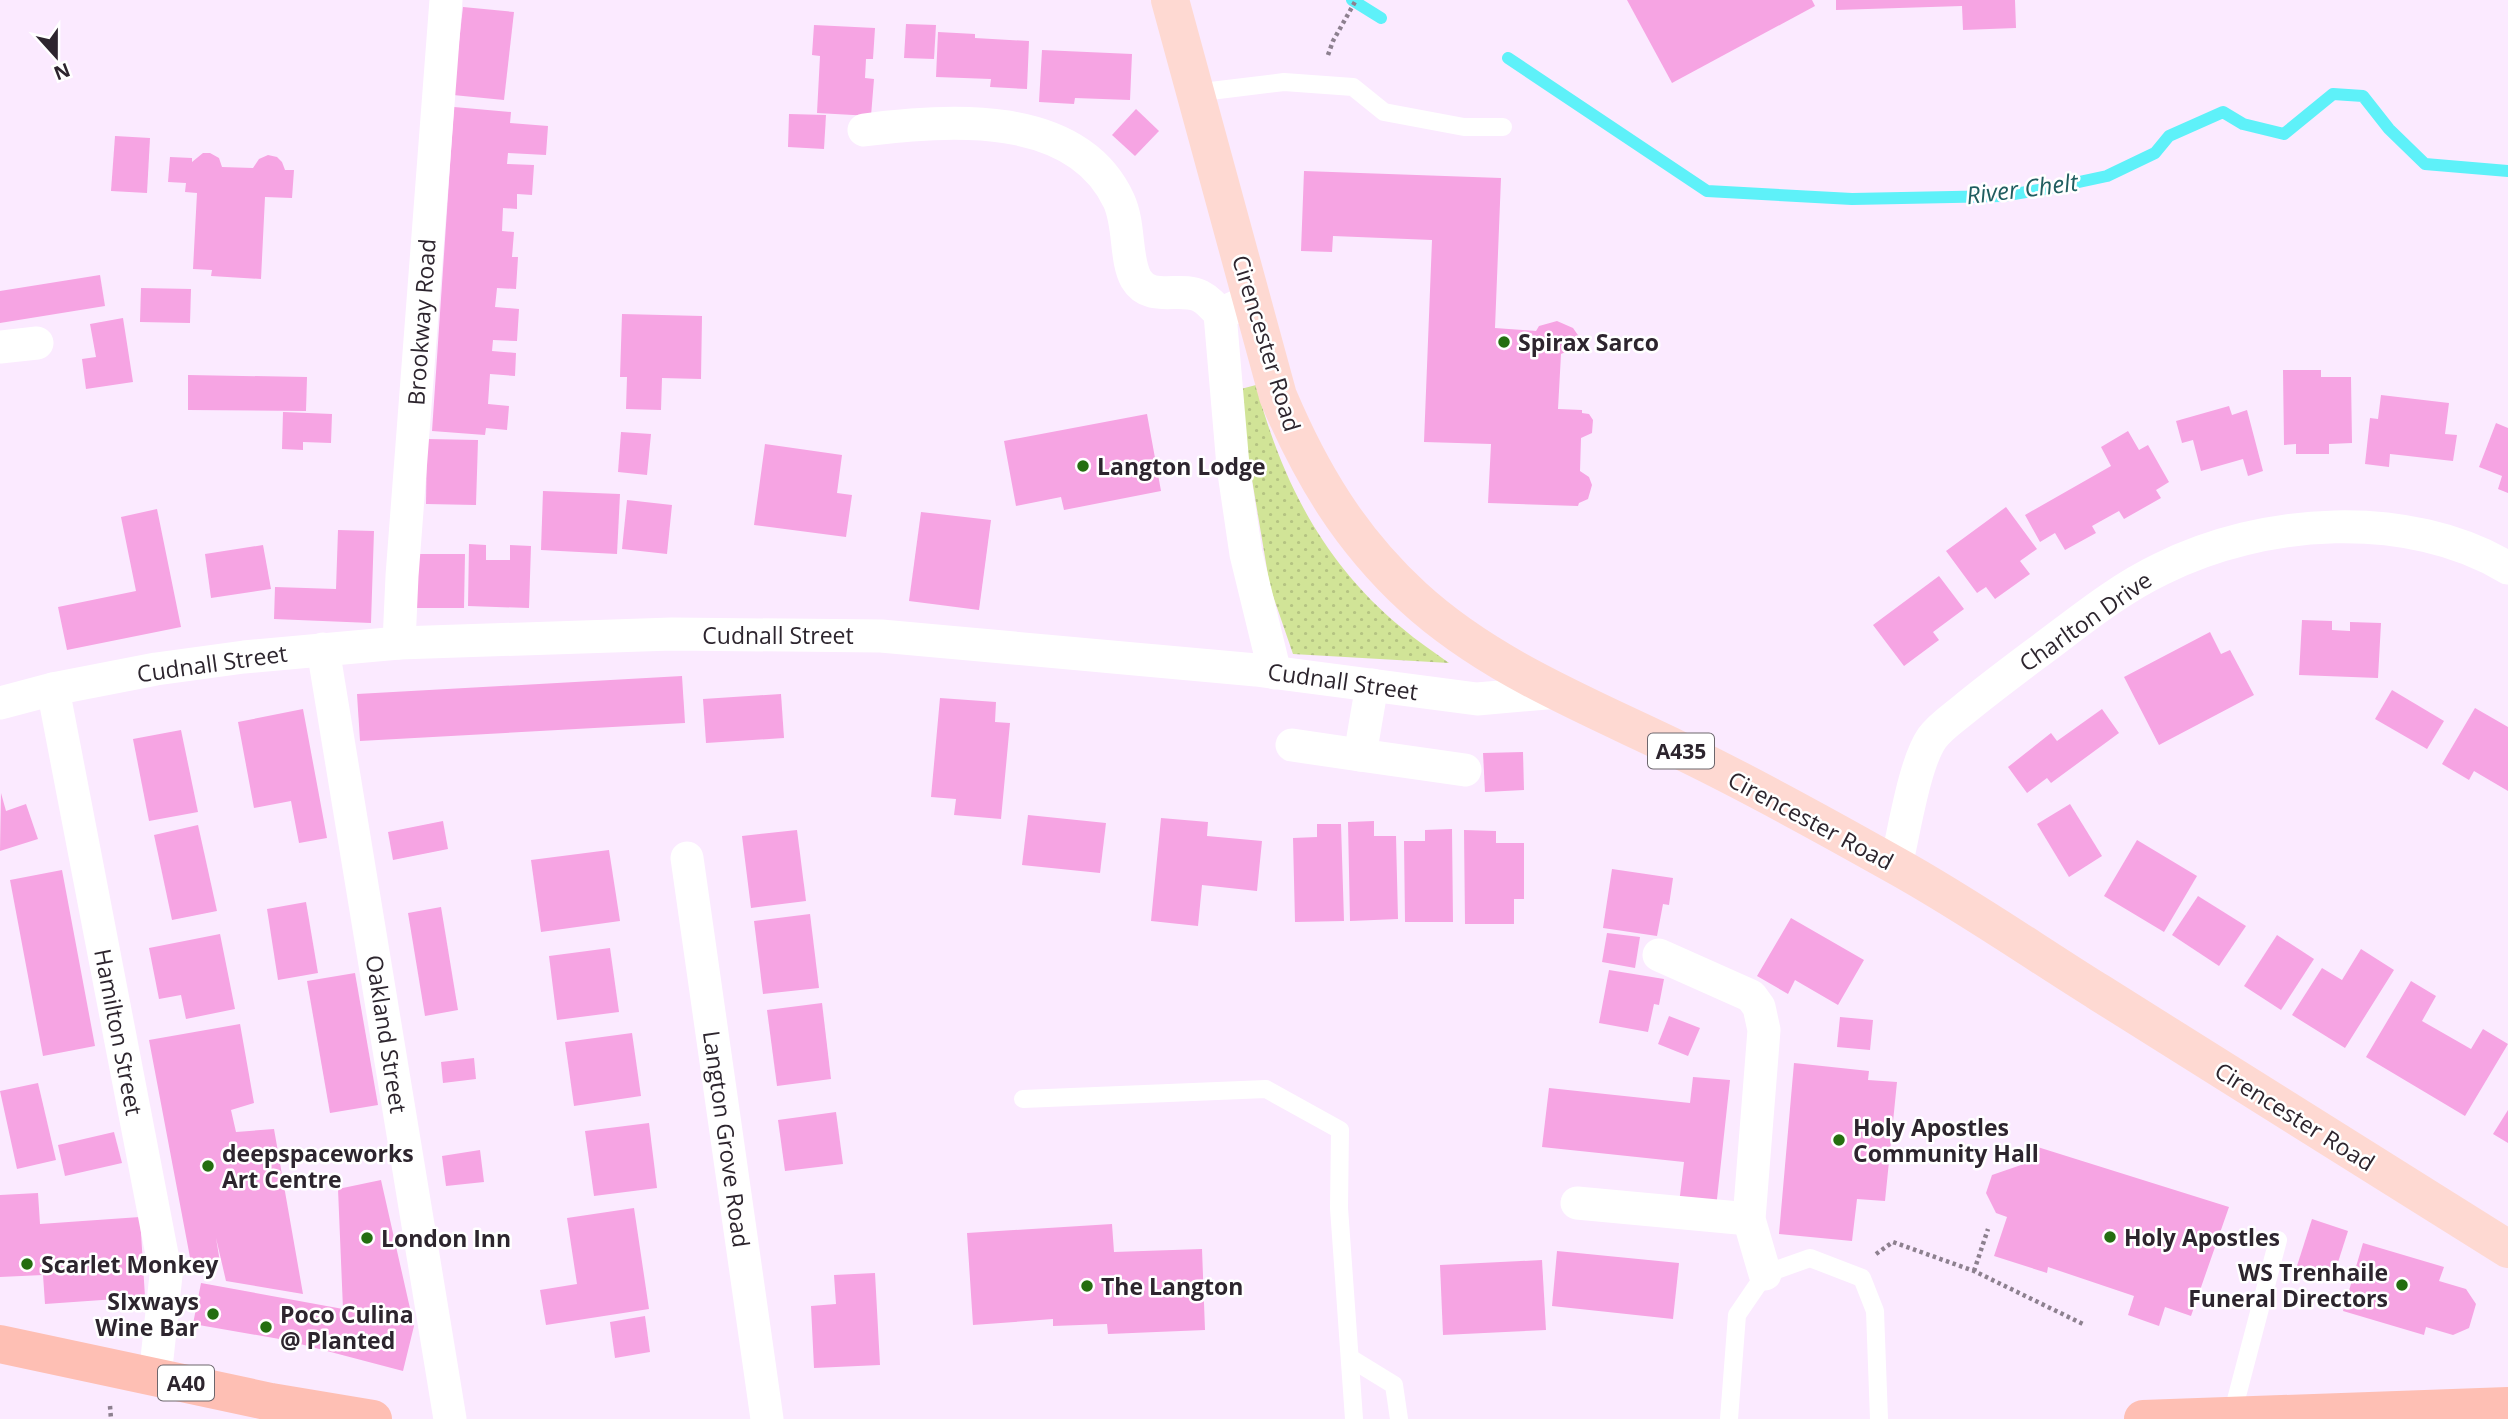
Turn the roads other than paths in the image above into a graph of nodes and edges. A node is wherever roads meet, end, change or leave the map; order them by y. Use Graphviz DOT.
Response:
graph roads {
  1 [pos="446,0"];
  2 [pos="1170,0"];
  3 [pos="1194,93"];
  4 [pos="1503,127"];
  5 [pos="864,130"];
  6 [pos="1235,307"];
  7 [pos="37,342"];
  8 [pos="0,347"];
  9 [pos="2508,568"];
  10 [pos="399,643"];
  11 [pos="323,649"];
  12 [pos="1275,673"];
  13 [pos="1372,685"];
  14 [pos="53,689"];
  15 [pos="1558,692"];
  16 [pos="0,703"];
  17 [pos="1292,745"];
  18 [pos="1360,755"];
  19 [pos="1465,770"];
  20 [pos="687,858"];
  21 [pos="1896,865"];
  22 [pos="1659,955"];
  23 [pos="1023,1099"];
  24 [pos="1577,1203"];
  25 [pos="1749,1219"];
  26 [pos="2278,1240"];
  27 [pos="2508,1249"];
  28 [pos="1765,1274"];
  29 [pos="0,1343"];
  30 [pos="1350,1357"];
  31 [pos="155,1377"];
  32 [pos="2508,1406"];
  33 [pos="270,1411"];
  34 [pos="2232,1415"];
  35 [pos="373,1419"];
  36 [pos="450,1419"];
  37 [pos="767,1419"];
  38 [pos="1354,1419"];
  39 [pos="1399,1419"];
  40 [pos="1729,1419"];
  41 [pos="1879,1419"];
  42 [pos="2143,1419"];
  1 -- 10 [label="street, Brookway Road"];
  2 -- 3 [label="main road, Cirencester Road / A435"];
  3 -- 4 [label="lane"];
  3 -- 6 [label="main road, Cirencester Road / A435"];
  5 -- 6 [label="street"];
  6 -- 12 [label="street"];
  6 -- 15 [label="main road, Cirencester Road / A435"];
  7 -- 8 [label="street"];
  9 -- 21 [label="street, Charlton Drive"];
  10 -- 11 [label="street, Cudnall Street"];
  10 -- 12 [label="street, Cudnall Street"];
  11 -- 14 [label="street, Cudnall Street"];
  11 -- 36 [label="street, Oakland Street"];
  12 -- 13 [label="street, Cudnall Street"];
  13 -- 15 [label="street, Cudnall Street"];
  13 -- 18 [label="street"];
  14 -- 16 [label="street, Cudnall Street"];
  14 -- 31 [label="street, Hamilton Street"];
  15 -- 21 [label="main road, Cirencester Road / A435"];
  17 -- 18 [label="street"];
  18 -- 19 [label="street"];
  20 -- 37 [label="street, Langton Grove Road"];
  21 -- 27 [label="main road, Cirencester Road / A435"];
  22 -- 25 [label="street"];
  23 -- 30 [label="lane"];
  24 -- 25 [label="street"];
  25 -- 28 [label="street"];
  26 -- 34 [label="lane"];
  28 -- 40 [label="lane"];
  28 -- 41 [label="lane"];
  29 -- 31 [label="highway, A40"];
  30 -- 38 [label="lane"];
  30 -- 39 [label="lane"];
  31 -- 33 [label="highway, A40"];
  32 -- 34 [label="highway"];
  33 -- 35 [label="highway, A40"];
  34 -- 42 [label="highway"];
}
